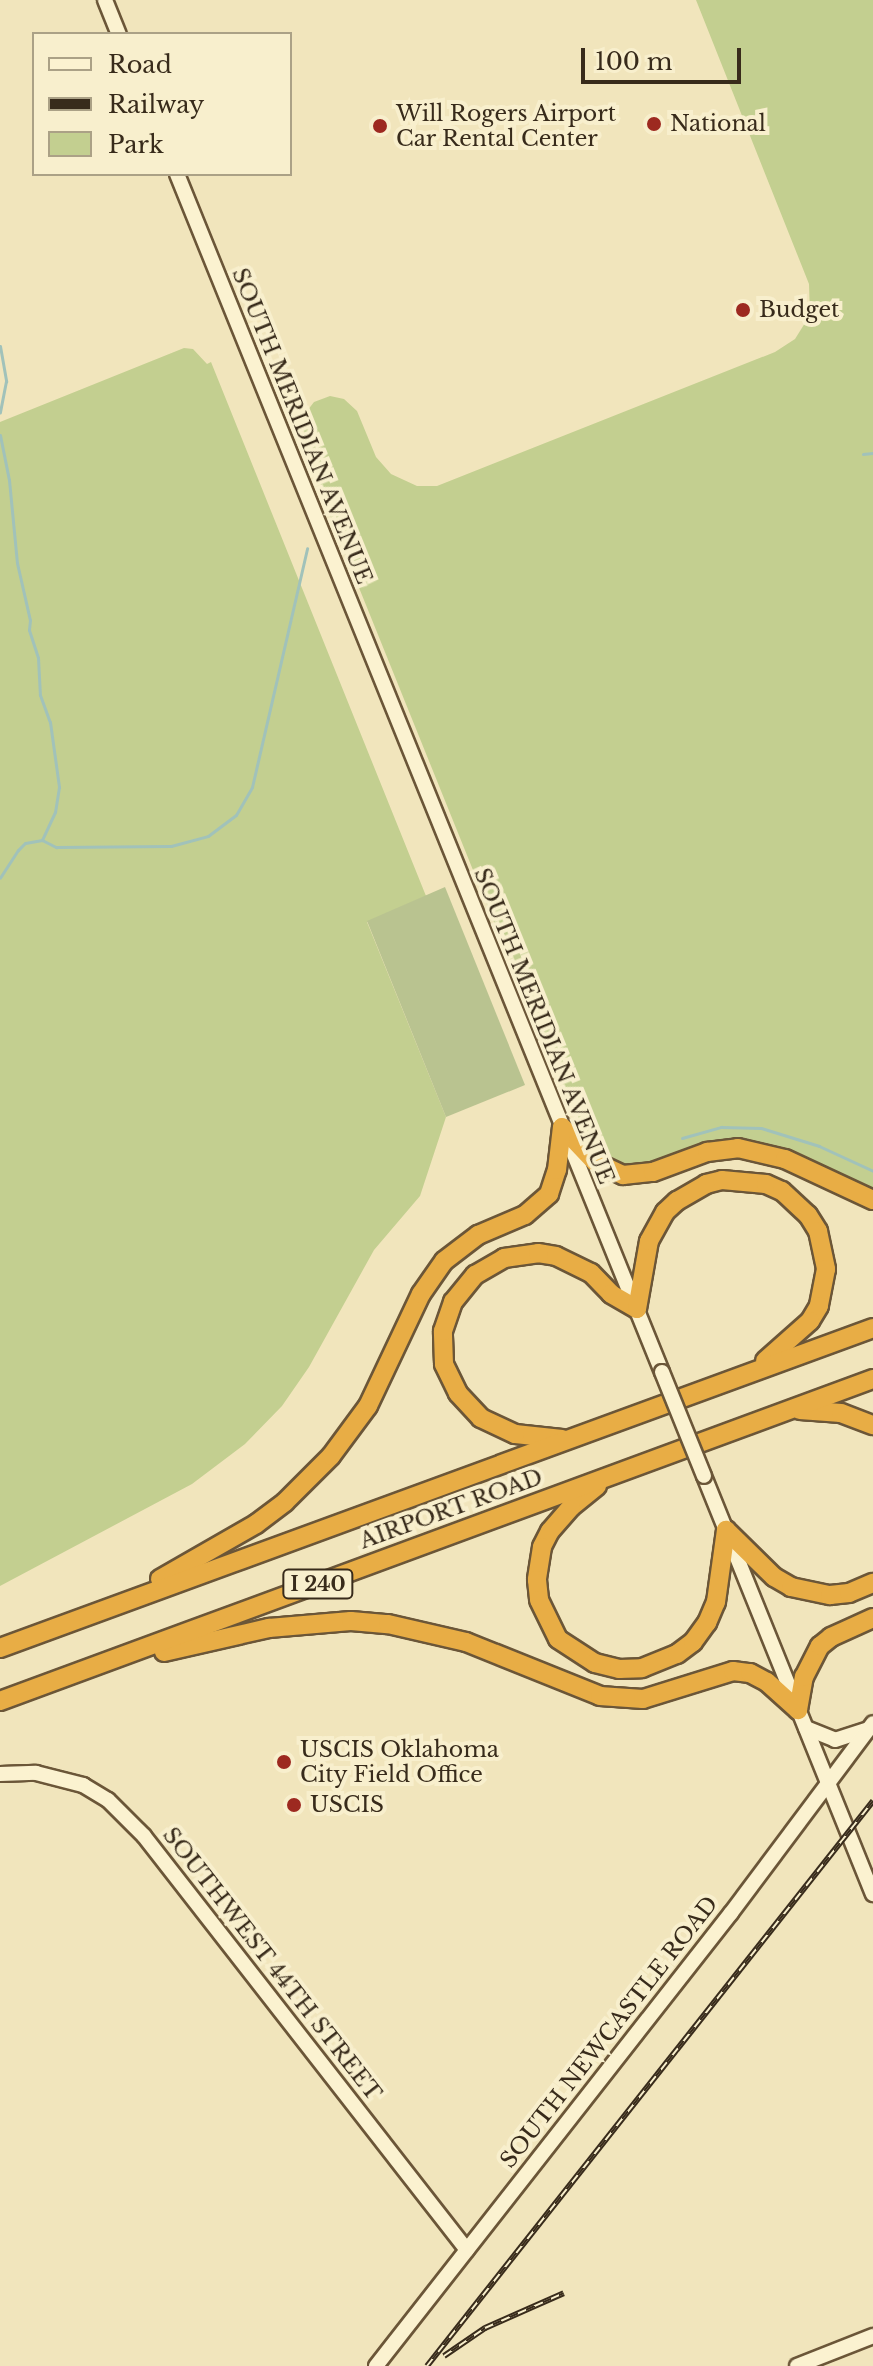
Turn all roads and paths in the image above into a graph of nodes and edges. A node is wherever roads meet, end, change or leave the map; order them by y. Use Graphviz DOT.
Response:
graph roads {
  1 [pos="105,0"];
  2 [pos="118,32"];
  3 [pos="178,176"];
  4 [pos="562,1127"];
  5 [pos="873,1200"];
  6 [pos="637,1309"];
  7 [pos="873,1328"];
  8 [pos="750,1373"];
  9 [pos="873,1379"];
  10 [pos="789,1410"];
  11 [pos="873,1425"];
  12 [pos="568,1440"];
  13 [pos="608,1476"];
  14 [pos="726,1530"];
  15 [pos="873,1583"];
  16 [pos="105,1609"];
  17 [pos="873,1618"];
  18 [pos="0,1648"];
  19 [pos="27,1691"];
  20 [pos="0,1701"];
  21 [pos="798,1710"];
  22 [pos="871,1726"];
  23 [pos="806,1728"];
  24 [pos="0,1774"];
  25 [pos="828,1782"];
  26 [pos="873,1894"];
  27 [pos="467,2250"];
  28 [pos="873,2336"];
  29 [pos="376,2366"];
  30 [pos="797,2366"];
  1 -- 2 [label="main road"];
  3 -- 4 [label="main road, SOUTH MERIDIAN AVENUE"];
  4 -- 5 [label="highway"];
  4 -- 6 [label="main road, SOUTH MERIDIAN AVENUE"];
  4 -- 16 [label="highway"];
  6 -- 8 [label="highway"];
  6 -- 12 [label="highway"];
  6 -- 14 [label="main road, SOUTH MERIDIAN AVENUE, bridge"];
  7 -- 8 [label="highway, AIRPORT ROAD / I 240"];
  8 -- 12 [label="highway, AIRPORT ROAD / I 240"];
  9 -- 10 [label="highway, AIRPORT ROAD / I 240"];
  10 -- 11 [label="highway"];
  10 -- 13 [label="highway, AIRPORT ROAD / I 240"];
  12 -- 16 [label="highway, AIRPORT ROAD / I 240"];
  13 -- 14 [label="highway"];
  13 -- 19 [label="highway, AIRPORT ROAD / I 240"];
  14 -- 15 [label="highway"];
  14 -- 21 [label="main road, SOUTH MERIDIAN AVENUE"];
  16 -- 18 [label="highway, AIRPORT ROAD / I 240"];
  17 -- 21 [label="highway"];
  19 -- 20 [label="highway, AIRPORT ROAD / I 240"];
  19 -- 21 [label="highway"];
  21 -- 23 [label="main road, SOUTH MERIDIAN AVENUE"];
  22 -- 23 [label="main road"];
  22 -- 25 [label="main road, SOUTH NEWCASTLE ROAD"];
  23 -- 25 [label="main road, SOUTH MERIDIAN AVENUE"];
  24 -- 27 [label="main road, SOUTHWEST 44TH STREET"];
  25 -- 26 [label="main road, SOUTH MERIDIAN AVENUE"];
  25 -- 27 [label="main road, SOUTH NEWCASTLE ROAD"];
  27 -- 29 [label="main road, SOUTH NEWCASTLE ROAD"];
  28 -- 30 [label="main road"];
}
